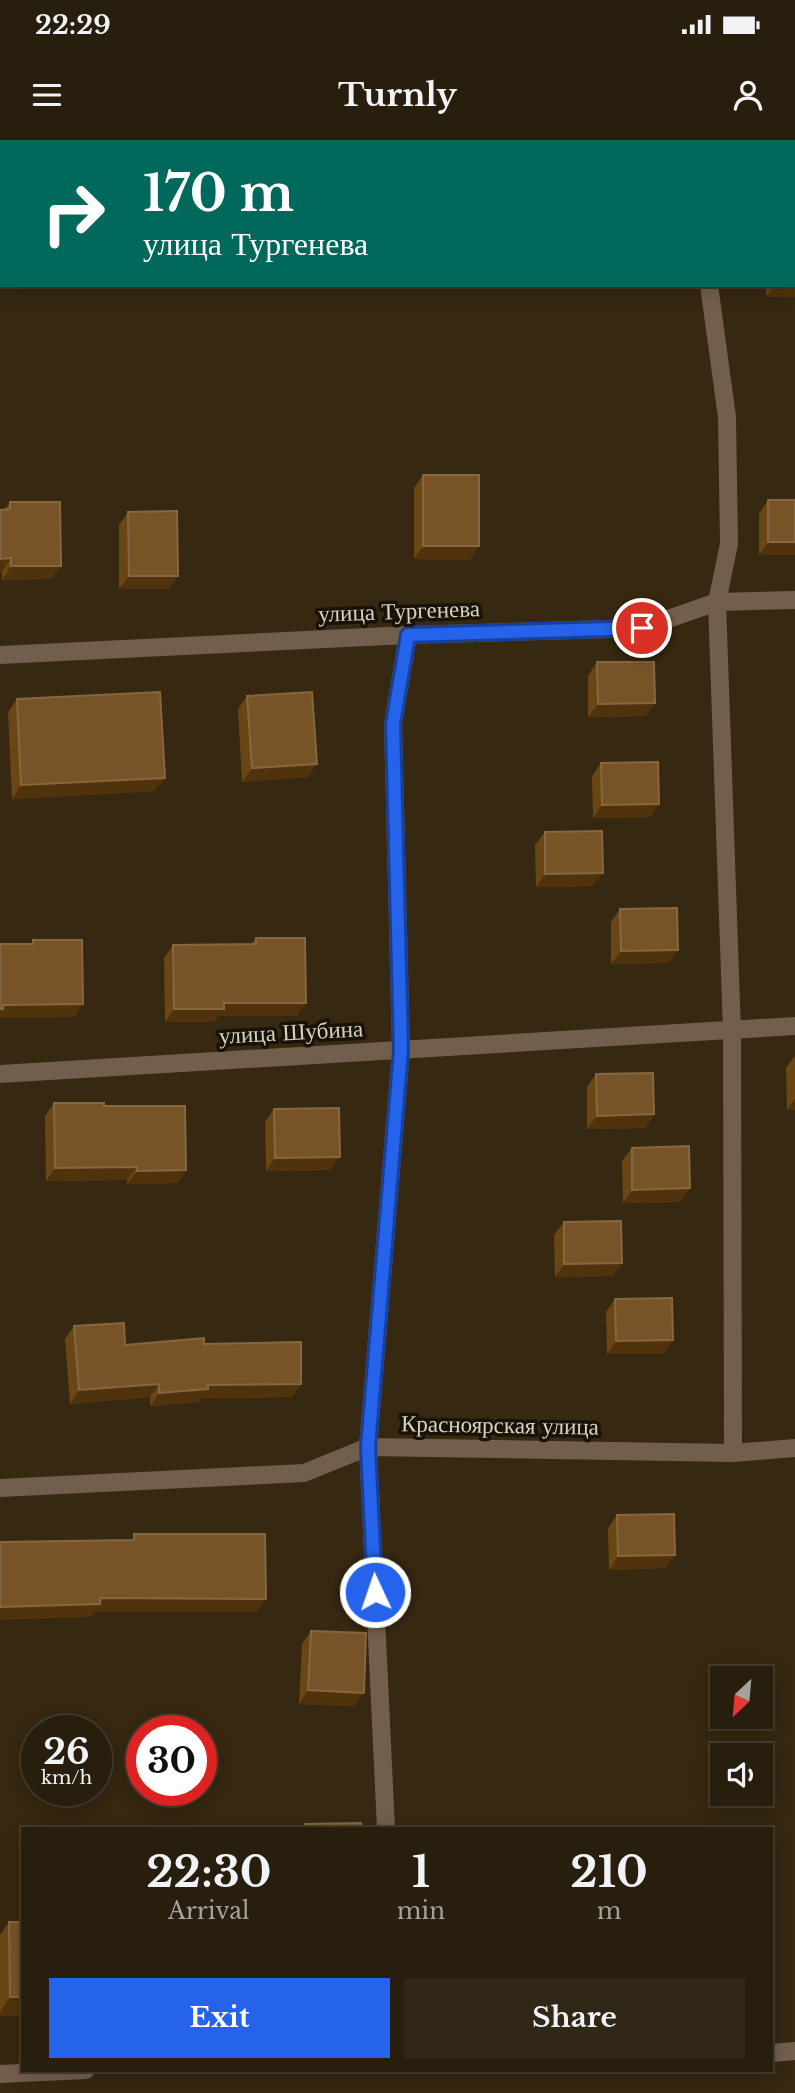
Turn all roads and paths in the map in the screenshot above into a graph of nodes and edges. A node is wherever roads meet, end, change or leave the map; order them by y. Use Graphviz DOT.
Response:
graph roads {
  1 [pos="709,287"];
  2 [pos="795,600"];
  3 [pos="717,602"];
  4 [pos="408,635"];
  5 [pos="0,654"];
  6 [pos="795,1026"];
  7 [pos="732,1031"];
  8 [pos="401,1050"];
  9 [pos="0,1074"];
  10 [pos="368,1447"];
  11 [pos="795,1448"];
  12 [pos="733,1453"];
  13 [pos="0,1488"];
  14 [pos="386,1827"];
  15 [pos="795,2051"];
  16 [pos="773,2053"];
  17 [pos="43,2072"];
  18 [pos="0,2074"];
  1 -- 3 [label="street"];
  2 -- 3 [label="street, улица Тургенева"];
  3 -- 4 [label="street, улица Тургенева"];
  3 -- 7 [label="street"];
  4 -- 5 [label="street, улица Тургенева"];
  4 -- 8 [label="street"];
  6 -- 7 [label="street, улица Шубина"];
  7 -- 8 [label="street, улица Шубина"];
  7 -- 12 [label="street"];
  8 -- 9 [label="street, улица Шубина"];
  8 -- 10 [label="street"];
  10 -- 12 [label="street, Красноярская улица"];
  10 -- 13 [label="street, Красноярская улица"];
  10 -- 14 [label="street"];
  11 -- 12 [label="street, Красноярская улица"];
  15 -- 16 [label="street"];
  17 -- 18 [label="street"];
}
